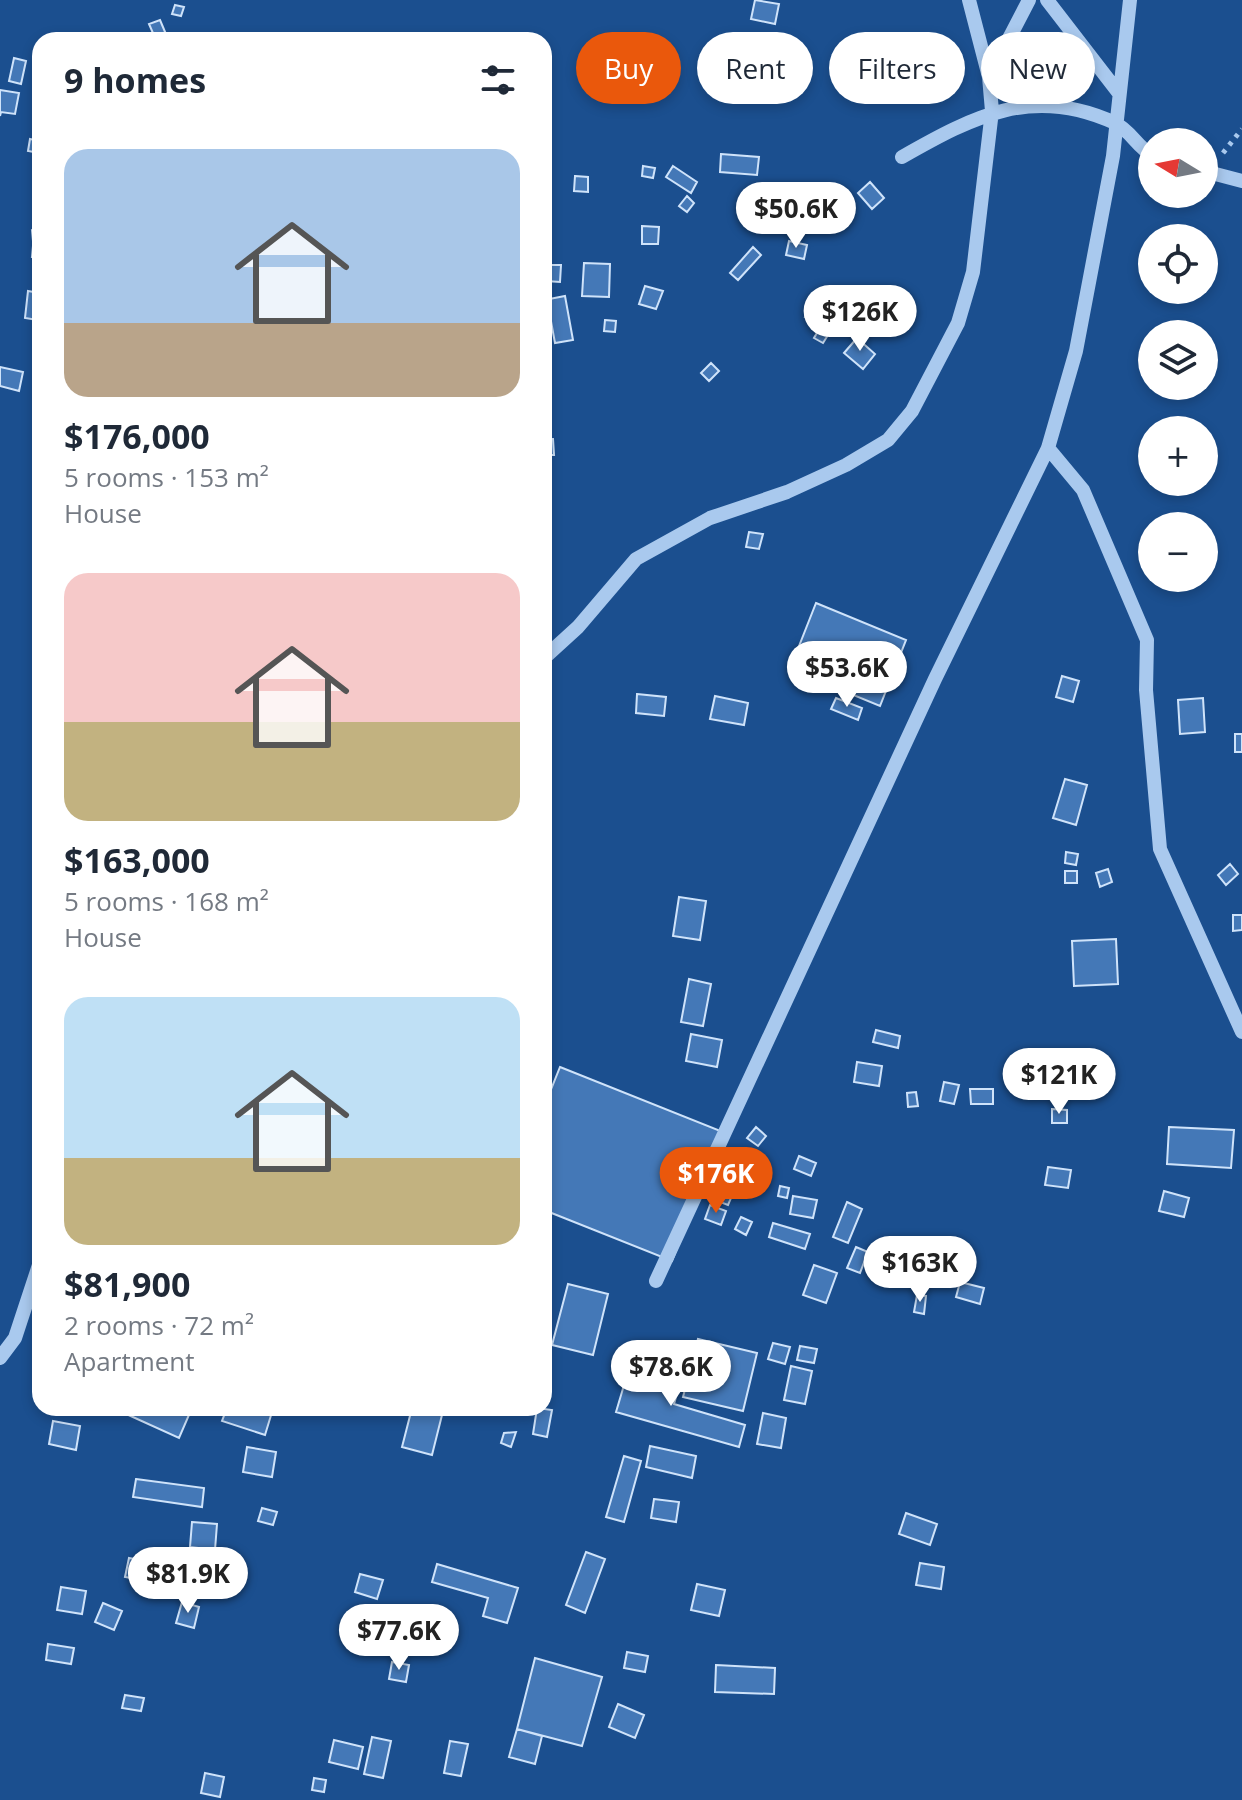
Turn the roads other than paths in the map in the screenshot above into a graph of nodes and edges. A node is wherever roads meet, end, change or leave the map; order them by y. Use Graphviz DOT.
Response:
graph roads {
  1 [pos="969,0"];
  2 [pos="1029,0"];
  3 [pos="1047,0"];
  4 [pos="1130,0"];
  5 [pos="1012,32"];
  6 [pos="981,46"];
  7 [pos="1118,92"];
  8 [pos="991,104"];
  9 [pos="992,111"];
  10 [pos="1118,124"];
  11 [pos="1138,142"];
  12 [pos="902,157"];
  13 [pos="1218,175"];
  14 [pos="1242,181"];
  15 [pos="1048,448"];
  16 [pos="552,651"];
  17 [pos="1242,1032"];
  18 [pos="656,1281"];
  19 [pos="32,1286"];
  20 [pos="0,1358"];
  1 -- 6 [label="street"];
  2 -- 5 [label="street"];
  3 -- 7 [label="street"];
  4 -- 7 [label="street"];
  7 -- 10 [label="street"];
  8 -- 9 [label="street"];
  9 -- 10 [label="street"];
  9 -- 12 [label="street"];
  9 -- 16 [label="street"];
  10 -- 11 [label="street"];
  10 -- 15 [label="street"];
  13 -- 14 [label="street"];
  15 -- 17 [label="street"];
  15 -- 18 [label="street"];
  19 -- 20 [label="street"];
}
